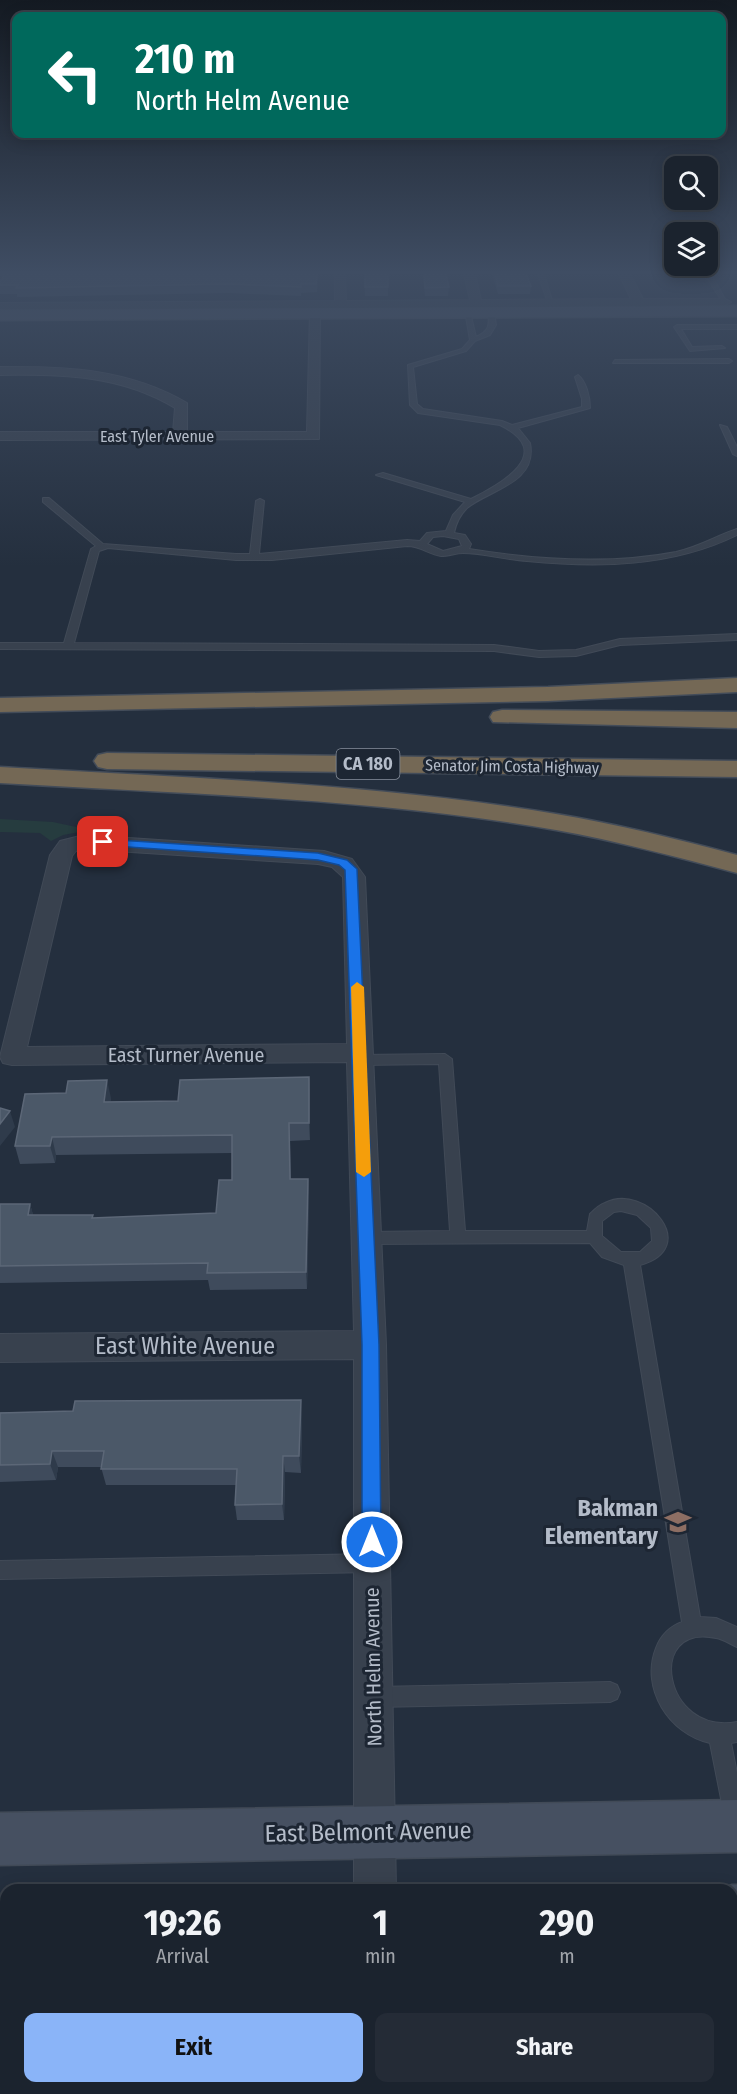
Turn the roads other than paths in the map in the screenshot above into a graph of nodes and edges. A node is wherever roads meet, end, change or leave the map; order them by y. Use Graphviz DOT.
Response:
graph roads {
  1 [pos="34,372"];
  2 [pos="314,372"];
  3 [pos="411,372"];
  4 [pos="578,377"];
  5 [pos="723,426"];
  6 [pos="514,427"];
  7 [pos="180,435"];
  8 [pos="0,436"];
  9 [pos="737,454"];
  10 [pos="380,475"];
  11 [pos="46,500"];
  12 [pos="260,501"];
  13 [pos="473,502"];
  14 [pos="737,532"];
  15 [pos="450,534"];
  16 [pos="422,544"];
  17 [pos="102,547"];
  18 [pos="462,550"];
  19 [pos="254,557"];
  20 [pos="737,637"];
  21 [pos="0,646"];
  22 [pos="68,647"];
  23 [pos="737,685"];
  24 [pos="0,705"];
  25 [pos="0,712"];
  26 [pos="737,720"];
  27 [pos="0,759"];
  28 [pos="737,770"];
  29 [pos="0,775"];
  30 [pos="737,864"];
  31 [pos="12,1056"];
  32 [pos="360,1057"];
  33 [pos="458,1237"];
  34 [pos="594,1237"];
  35 [pos="366,1238"];
  36 [pos="631,1260"];
  37 [pos="370,1345"];
  38 [pos="0,1348"];
  39 [pos="372,1563"];
  40 [pos="0,1570"];
  41 [pos="692,1627"];
  42 [pos="737,1637"];
  43 [pos="609,1692"];
  44 [pos="374,1697"];
  45 [pos="728,1733"];
  46 [pos="737,1825"];
  47 [pos="374,1832"];
  48 [pos="0,1839"];
  49 [pos="375,1884"];
  1 -- 7 [label="street"];
  2 -- 7 [label="street, East Tyler Avenue"];
  3 -- 6 [label="lane"];
  4 -- 6 [label="lane"];
  5 -- 9 [label="lane"];
  6 -- 13 [label="lane"];
  7 -- 8 [label="street, East Tyler Avenue"];
  10 -- 13 [label="lane"];
  11 -- 17 [label="lane"];
  12 -- 19 [label="lane"];
  13 -- 15 [label="lane"];
  14 -- 18 [label="lane"];
  15 -- 16 [label="lane"];
  15 -- 18 [label="lane"];
  16 -- 18 [label="lane"];
  16 -- 19 [label="lane"];
  17 -- 19 [label="lane"];
  17 -- 22 [label="lane"];
  20 -- 22 [label="lane"];
  21 -- 22 [label="lane"];
  23 -- 24 [label="highway"];
  25 -- 26 [label="highway"];
  27 -- 28 [label="highway, Senator Jim Costa Highway / CA 180"];
  29 -- 30 [label="highway"];
  31 -- 32 [label="street, East Turner Avenue"];
  31 -- 32 [label="street, North Helm Avenue"];
  32 -- 33 [label="lane"];
  32 -- 35 [label="street, North Helm Avenue"];
  33 -- 34 [label="lane"];
  33 -- 35 [label="lane"];
  34 -- 36 [label="lane"];
  34 -- 36 [label="lane"];
  35 -- 37 [label="street, North Helm Avenue"];
  36 -- 41 [label="lane"];
  37 -- 38 [label="street, East White Avenue"];
  37 -- 39 [label="street, North Helm Avenue"];
  39 -- 40 [label="lane"];
  39 -- 44 [label="street, North Helm Avenue"];
  41 -- 42 [label="lane"];
  41 -- 45 [label="lane"];
  43 -- 44 [label="lane"];
  44 -- 47 [label="street, North Helm Avenue"];
  45 -- 46 [label="lane"];
  46 -- 47 [label="main road, East Belmont Avenue"];
  47 -- 48 [label="main road, East Belmont Avenue"];
  47 -- 49 [label="street, North Helm Avenue"];
}
